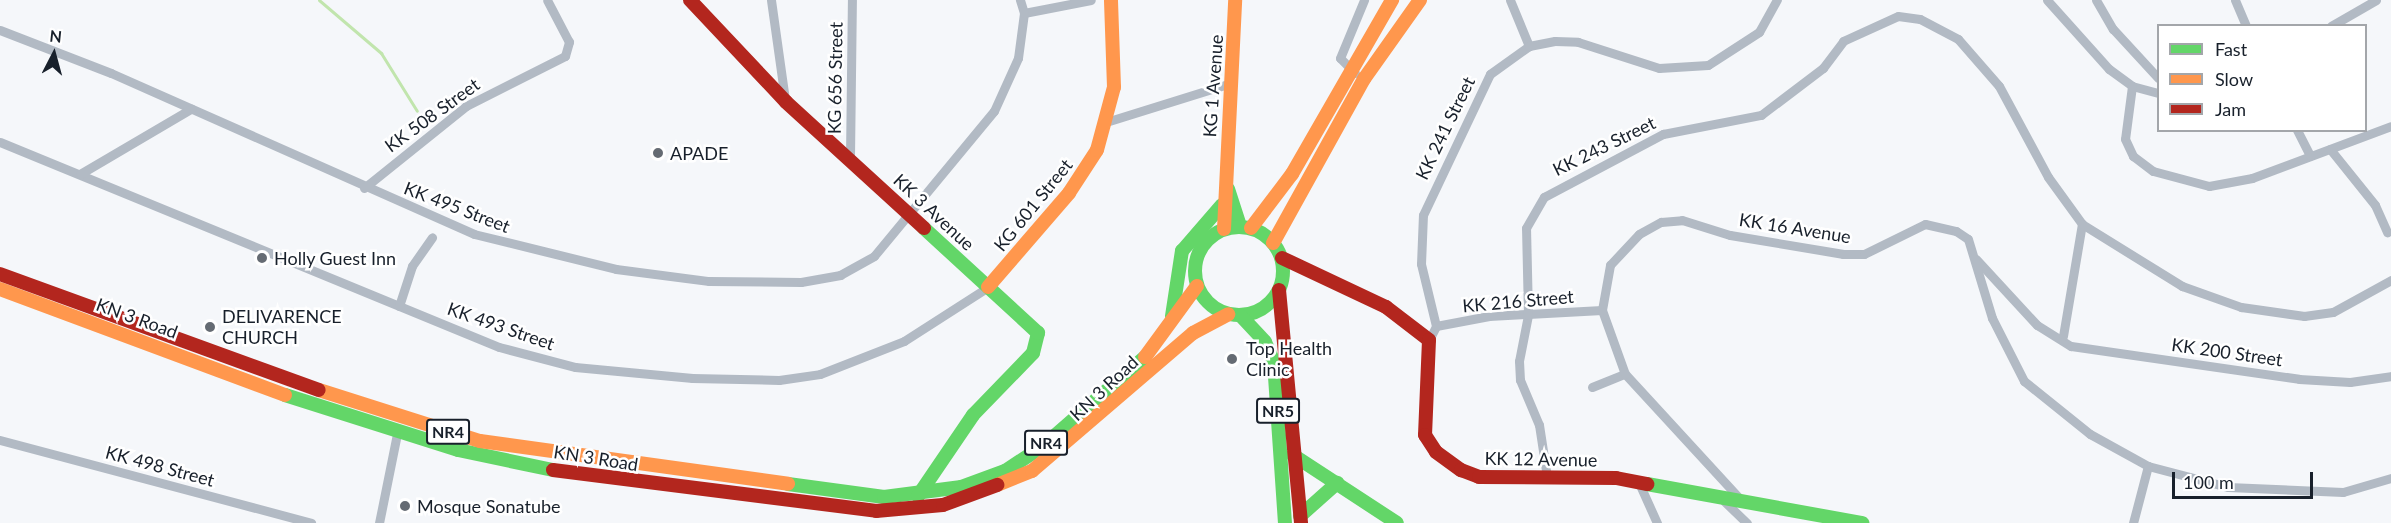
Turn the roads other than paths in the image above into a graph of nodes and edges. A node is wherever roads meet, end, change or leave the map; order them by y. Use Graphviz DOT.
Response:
graph roads {
  1 [pos="547,0"];
  2 [pos="690,0"];
  3 [pos="771,0"];
  4 [pos="852,0"];
  5 [pos="1020,0"];
  6 [pos="1091,0"];
  7 [pos="1111,0"];
  8 [pos="1235,0"];
  9 [pos="1364,0"];
  10 [pos="1392,0"];
  11 [pos="1420,0"];
  12 [pos="1510,0"];
  13 [pos="1777,0"];
  14 [pos="2047,0"];
  15 [pos="2096,0"];
  16 [pos="2235,0"];
  17 [pos="2376,0"];
  18 [pos="1024,13"];
  19 [pos="2245,24"];
  20 [pos="2334,24"];
  21 [pos="0,30"];
  22 [pos="1529,46"];
  23 [pos="1349,69"];
  24 [pos="2157,77"];
  25 [pos="1364,79"];
  26 [pos="1231,83"];
  27 [pos="2132,86"];
  28 [pos="2157,93"];
  29 [pos="786,102"];
  30 [pos="191,109"];
  31 [pos="1106,122"];
  32 [pos="2391,126"];
  33 [pos="2298,132"];
  34 [pos="0,142"];
  35 [pos="2330,149"];
  36 [pos="2310,156"];
  37 [pos="850,158"];
  38 [pos="80,174"];
  39 [pos="1226,175"];
  40 [pos="364,188"];
  41 [pos="1222,206"];
  42 [pos="911,216"];
  43 [pos="2082,224"];
  44 [pos="1246,227"];
  45 [pos="1224,229"];
  46 [pos="2387,232"];
  47 [pos="432,237"];
  48 [pos="1273,243"];
  49 [pos="1282,258"];
  50 [pos="1976,258"];
  51 [pos="0,274"];
  52 [pos="2391,280"];
  53 [pos="1197,286"];
  54 [pos="988,287"];
  55 [pos="0,289"];
  56 [pos="1280,290"];
  57 [pos="399,306"];
  58 [pos="1602,310"];
  59 [pos="1234,315"];
  60 [pos="1528,315"];
  61 [pos="1436,326"];
  62 [pos="2063,336"];
  63 [pos="1429,340"];
  64 [pos="1159,351"];
  65 [pos="1625,374"];
  66 [pos="2391,376"];
  67 [pos="1592,387"];
  68 [pos="401,420"];
  69 [pos="396,434"];
  70 [pos="0,440"];
  71 [pos="1293,455"];
  72 [pos="939,461"];
  73 [pos="2148,466"];
  74 [pos="1546,477"];
  75 [pos="2391,478"];
  76 [pos="1336,483"];
  77 [pos="1639,483"];
  78 [pos="943,492"];
  79 [pos="918,496"];
  80 [pos="1741,500"];
  81 [pos="1724,501"];
  82 [pos="1300,520"];
  83 [pos="312,523"];
  84 [pos="379,523"];
  85 [pos="1285,523"];
  86 [pos="1396,523"];
  87 [pos="1657,523"];
  88 [pos="1747,523"];
  89 [pos="1862,523"];
  90 [pos="2133,523"];
  1 -- 40 [label="street, KK 508 Street"];
  2 -- 29 [label="main road, KK 3 Avenue"];
  3 -- 29 [label="street"];
  4 -- 37 [label="street, KG 656 Street"];
  5 -- 18 [label="street"];
  6 -- 18 [label="street"];
  7 -- 31 [label="main road, KG 601 Street"];
  8 -- 26 [label="main road, KG 1 Avenue"];
  9 -- 23 [label="street"];
  10 -- 23 [label="main road"];
  11 -- 25 [label="main road"];
  12 -- 22 [label="street"];
  13 -- 22 [label="street, KK 241 Street"];
  14 -- 27 [label="street"];
  15 -- 24 [label="street"];
  16 -- 19 [label="street"];
  17 -- 20 [label="street"];
  18 -- 42 [label="street, KK 495 Street"];
  21 -- 30 [label="street, KK 495 Street"];
  22 -- 61 [label="street, KK 241 Street"];
  23 -- 25 [label="street"];
  23 -- 44 [label="main road"];
  25 -- 48 [label="main road"];
  26 -- 31 [label="street"];
  26 -- 39 [label="main road, KG 1 Avenue"];
  27 -- 28 [label="street"];
  27 -- 36 [label="street"];
  29 -- 37 [label="main road, KK 3 Avenue"];
  30 -- 38 [label="street"];
  30 -- 40 [label="street, KK 495 Street"];
  31 -- 54 [label="main road, KG 601 Street"];
  32 -- 35 [label="street"];
  33 -- 36 [label="street"];
  34 -- 38 [label="street, KK 493 Street"];
  35 -- 36 [label="street"];
  35 -- 46 [label="street"];
  37 -- 42 [label="main road, KK 3 Avenue"];
  38 -- 57 [label="street, KK 493 Street"];
  39 -- 41 [label="main road, KG 1 Avenue"];
  39 -- 44 [label="main road, KG 1 Avenue"];
  40 -- 42 [label="street, KK 495 Street"];
  41 -- 45 [label="main road, KG 1 Avenue"];
  41 -- 64 [label="main road"];
  42 -- 54 [label="main road, KK 3 Avenue"];
  43 -- 52 [label="street"];
  43 -- 60 [label="street, KK 243 Street"];
  43 -- 62 [label="street"];
  44 -- 45 [label="main road"];
  44 -- 48 [label="main road"];
  45 -- 53 [label="main road"];
  47 -- 57 [label="street"];
  48 -- 49 [label="main road"];
  49 -- 56 [label="main road"];
  49 -- 63 [label="main road"];
  50 -- 58 [label="street, KK 16 Avenue"];
  50 -- 62 [label="street, KK 200 Street"];
  50 -- 73 [label="street, KK 16 Avenue"];
  51 -- 68 [label="main road, KN 3 Road / NR4"];
  53 -- 59 [label="main road"];
  53 -- 64 [label="main road"];
  54 -- 57 [label="street, KK 493 Street"];
  54 -- 72 [label="main road, KK 3 Avenue"];
  55 -- 69 [label="main road, KN 3 Road / NR4"];
  56 -- 59 [label="main road"];
  56 -- 71 [label="main road, NR5"];
  58 -- 60 [label="street, KK 216 Street"];
  58 -- 65 [label="street, KK 16 Avenue"];
  59 -- 64 [label="main road"];
  59 -- 85 [label="main road, NR5"];
  60 -- 61 [label="street, KK 216 Street"];
  60 -- 74 [label="street, KK 243 Street"];
  61 -- 63 [label="street"];
  62 -- 66 [label="street, KK 200 Street"];
  63 -- 74 [label="main road, KK 12 Avenue"];
  64 -- 69 [label="main road, KN 3 Road / NR4"];
  64 -- 78 [label="main road, KN 3 Road / NR4"];
  65 -- 67 [label="street"];
  65 -- 80 [label="street, KK 16 Avenue"];
  68 -- 69 [label="street"];
  68 -- 79 [label="main road, KN 3 Road / NR4"];
  69 -- 84 [label="street"];
  70 -- 83 [label="street, KK 498 Street"];
  71 -- 76 [label="main road"];
  71 -- 82 [label="main road, NR5"];
  72 -- 78 [label="main road"];
  72 -- 79 [label="main road, KK 3 Avenue"];
  73 -- 75 [label="street, KK 16 Avenue"];
  73 -- 90 [label="street"];
  74 -- 77 [label="main road, KK 12 Avenue"];
  76 -- 82 [label="main road"];
  76 -- 86 [label="main road"];
  77 -- 81 [label="main road, KK 12 Avenue"];
  77 -- 87 [label="street"];
  78 -- 79 [label="main road, KN 3 Road / NR4"];
  80 -- 81 [label="main road, KK 12 Avenue"];
  80 -- 89 [label="main road, KK 12 Avenue"];
  81 -- 88 [label="street"];
}
